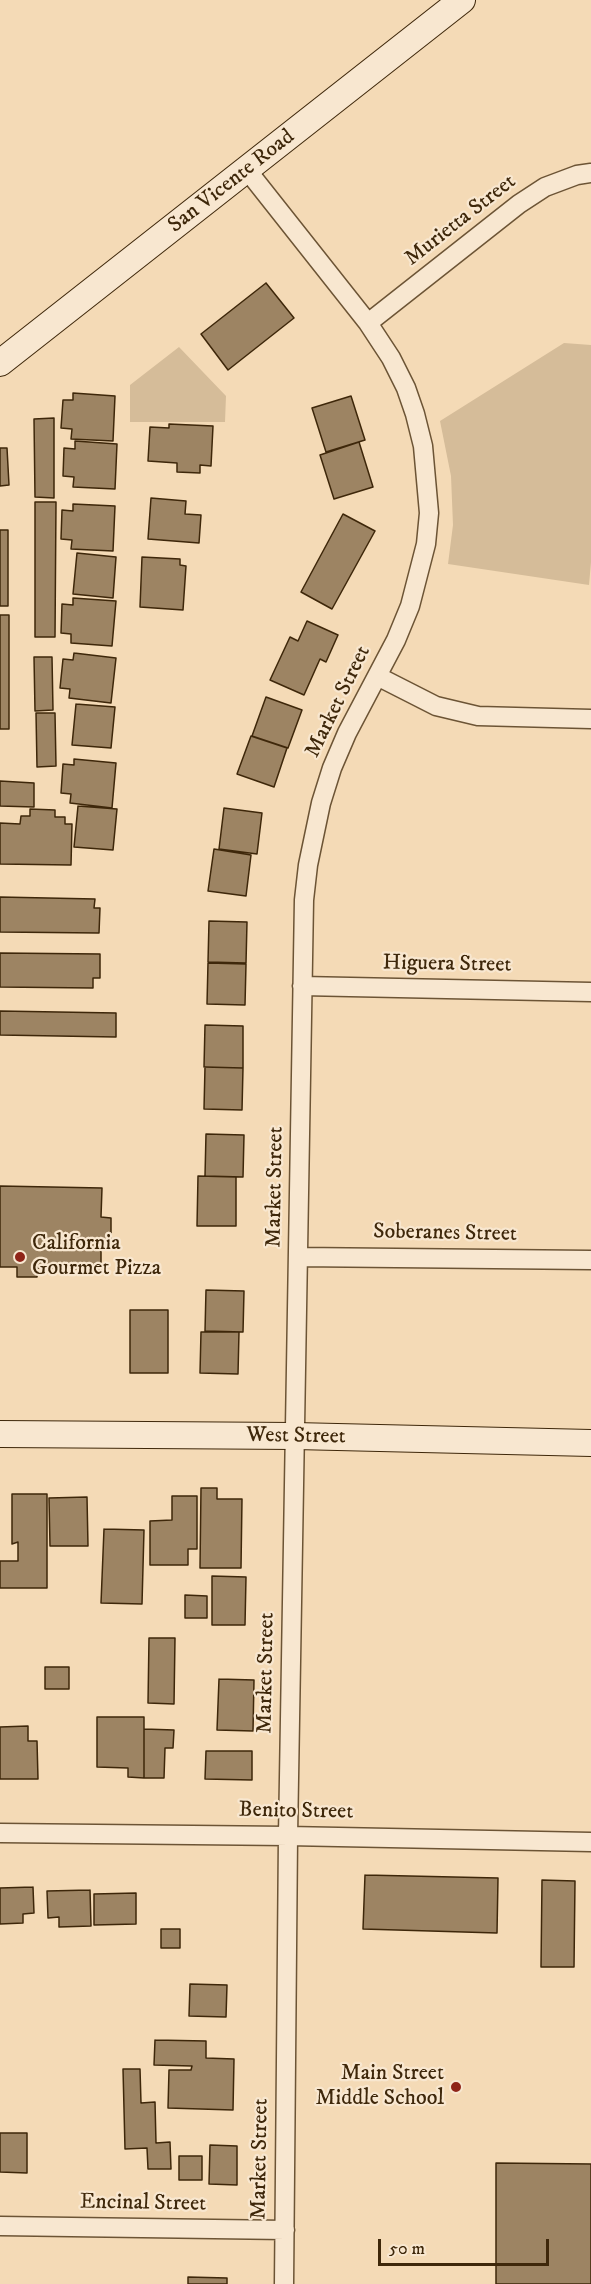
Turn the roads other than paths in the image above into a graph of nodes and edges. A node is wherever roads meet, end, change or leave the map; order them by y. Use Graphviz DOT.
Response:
graph roads {
  1 [pos="462,0"];
  2 [pos="247,170"];
  3 [pos="591,173"];
  4 [pos="369,323"];
  5 [pos="0,363"];
  6 [pos="377,676"];
  7 [pos="591,719"];
  8 [pos="302,986"];
  9 [pos="591,992"];
  10 [pos="299,1257"];
  11 [pos="591,1260"];
  12 [pos="0,1434"];
  13 [pos="295,1436"];
  14 [pos="591,1443"];
  15 [pos="0,1833"];
  16 [pos="288,1836"];
  17 [pos="591,1842"];
  18 [pos="0,2226"];
  19 [pos="285,2230"];
  20 [pos="284,2284"];
  1 -- 2 [label="street, San Vicente Road"];
  2 -- 4 [label="street, Market Street"];
  2 -- 5 [label="street, San Vicente Road"];
  3 -- 4 [label="street, Murietta Street"];
  4 -- 6 [label="street, Market Street"];
  6 -- 7 [label="street"];
  6 -- 8 [label="street, Market Street"];
  8 -- 9 [label="street, Higuera Street"];
  8 -- 10 [label="street, Market Street"];
  10 -- 11 [label="street, Soberanes Street"];
  10 -- 13 [label="street, Market Street"];
  12 -- 13 [label="street, West Street"];
  13 -- 14 [label="street, West Street"];
  13 -- 16 [label="street, Market Street"];
  15 -- 16 [label="street, Benito Street"];
  16 -- 17 [label="street, Benito Street"];
  16 -- 19 [label="street, Market Street"];
  18 -- 19 [label="street, Encinal Street"];
  19 -- 20 [label="street, Market Street"];
}
